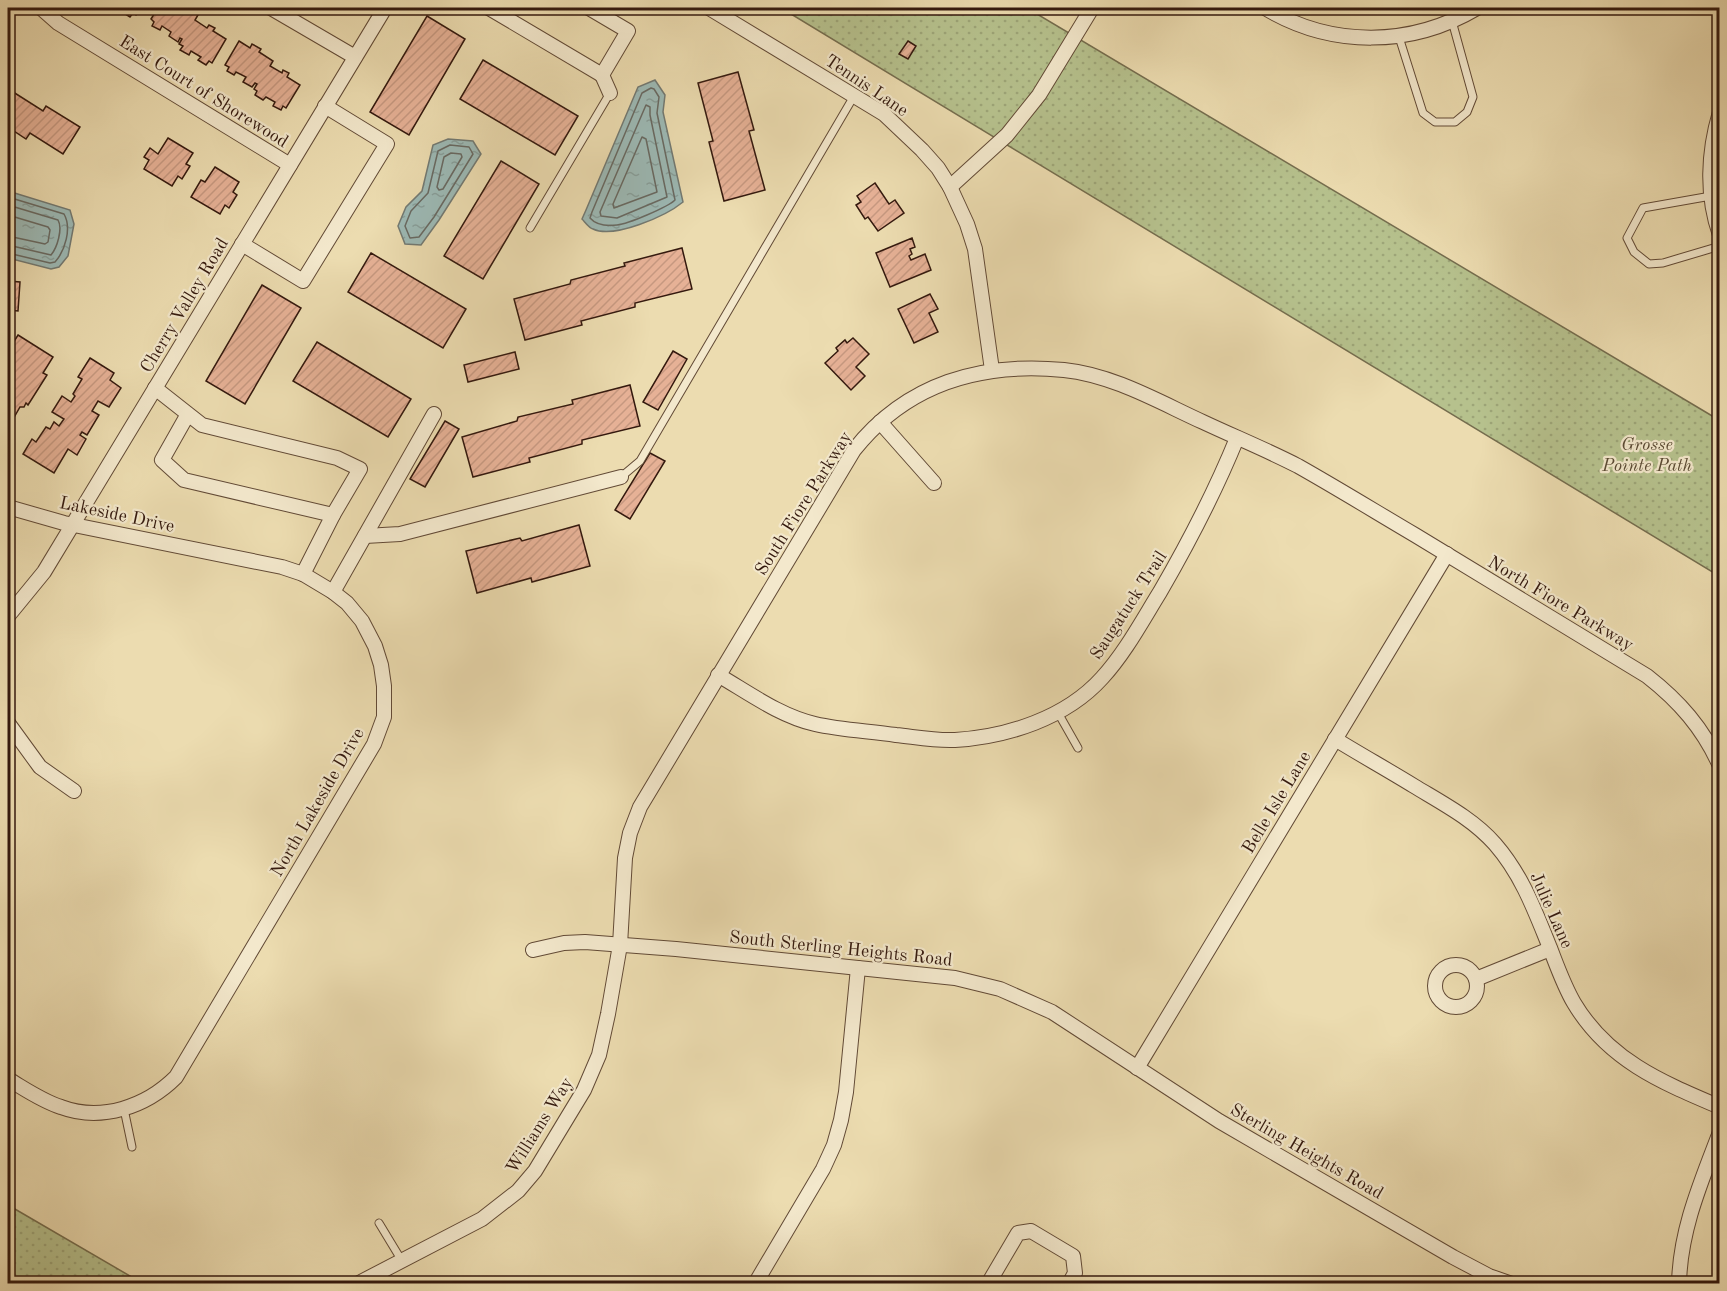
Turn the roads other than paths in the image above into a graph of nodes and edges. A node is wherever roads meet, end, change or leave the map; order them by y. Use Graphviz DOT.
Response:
graph roads {
  1 [pos="41,8"];
  2 [pos="271,8"];
  3 [pos="367,8"];
  4 [pos="489,8"];
  5 [pos="589,8"];
  6 [pos="709,8"];
  7 [pos="1092,8"];
  8 [pos="1265,8"];
  9 [pos="1477,8"];
  10 [pos="382,11"];
  11 [pos="1452,21"];
  12 [pos="1399,36"];
  13 [pos="355,57"];
  14 [pos="602,75"];
  15 [pos="610,93"];
  16 [pos="854,96"];
  17 [pos="325,106"];
  18 [pos="1719,112"];
  19 [pos="290,165"];
  20 [pos="950,187"];
  21 [pos="1711,196"];
  22 [pos="530,228"];
  23 [pos="1719,235"];
  24 [pos="242,244"];
  25 [pos="1719,246"];
  26 [pos="992,370"];
  27 [pos="155,388"];
  28 [pos="188,414"];
  29 [pos="434,414"];
  30 [pos="880,422"];
  31 [pos="1237,438"];
  32 [pos="621,477"];
  33 [pos="934,483"];
  34 [pos="1356,500"];
  35 [pos="8,507"];
  36 [pos="333,515"];
  37 [pos="74,524"];
  38 [pos="365,536"];
  39 [pos="219,554"];
  40 [pos="1446,554"];
  41 [pos="303,574"];
  42 [pos="333,592"];
  43 [pos="8,616"];
  44 [pos="718,675"];
  45 [pos="1057,711"];
  46 [pos="8,723"];
  47 [pos="1335,739"];
  48 [pos="1078,748"];
  49 [pos="1719,766"];
  50 [pos="74,791"];
  51 [pos="620,945"];
  52 [pos="1550,949"];
  53 [pos="532,950"];
  54 [pos="858,968"];
  55 [pos="1476,979"];
  56 [pos="1090,1038"];
  57 [pos="1137,1068"];
  58 [pos="8,1079"];
  59 [pos="1719,1107"];
  60 [pos="124,1108"];
  61 [pos="1719,1132"];
  62 [pos="132,1147"];
  63 [pos="379,1223"];
  64 [pos="402,1261"];
  65 [pos="357,1284"];
  66 [pos="755,1284"];
  67 [pos="988,1284"];
  68 [pos="1069,1284"];
  69 [pos="1512,1284"];
  70 [pos="1680,1284"];
  1 -- 19 [label="street, East Court of Shorewood"];
  2 -- 13 [label="street"];
  3 -- 10 [label="street"];
  4 -- 14 [label="street"];
  5 -- 14 [label="street"];
  6 -- 16 [label="street, Tennis Lane"];
  7 -- 20 [label="street"];
  8 -- 12 [label="street"];
  9 -- 11 [label="street"];
  10 -- 13 [label="street, Cherry Valley Road"];
  11 -- 12 [label="street"];
  11 -- 12 [label="lane"];
  13 -- 17 [label="street, Cherry Valley Road"];
  14 -- 15 [label="street"];
  15 -- 22 [label="lane"];
  16 -- 20 [label="street, Tennis Lane"];
  16 -- 32 [label="lane"];
  17 -- 19 [label="street, Cherry Valley Road"];
  17 -- 24 [label="street"];
  18 -- 21 [label="street"];
  19 -- 24 [label="street, Cherry Valley Road"];
  20 -- 26 [label="street, Tennis Lane"];
  21 -- 23 [label="street"];
  21 -- 25 [label="lane"];
  24 -- 27 [label="street, Cherry Valley Road"];
  26 -- 30 [label="street, South Fiore Parkway"];
  26 -- 31 [label="street, South Fiore Parkway"];
  27 -- 28 [label="street"];
  27 -- 37 [label="street, Cherry Valley Road"];
  28 -- 36 [label="street"];
  28 -- 36 [label="street"];
  29 -- 38 [label="street"];
  30 -- 33 [label="street"];
  30 -- 44 [label="street, South Fiore Parkway"];
  31 -- 34 [label="street, South Fiore Parkway"];
  31 -- 45 [label="street, Saugatuck Trail"];
  32 -- 38 [label="street"];
  34 -- 40 [label="street, North Fiore Parkway"];
  35 -- 37 [label="street, Lakeside Drive"];
  36 -- 41 [label="street"];
  37 -- 39 [label="street, Lakeside Drive"];
  37 -- 43 [label="street, Cherry Valley Road"];
  38 -- 42 [label="street"];
  39 -- 41 [label="street, North Lakeside Drive"];
  40 -- 47 [label="street, Belle Isle Lane"];
  40 -- 49 [label="street, North Fiore Parkway"];
  41 -- 42 [label="street, North Lakeside Drive"];
  42 -- 60 [label="street, North Lakeside Drive"];
  44 -- 45 [label="street, Saugatuck Trail"];
  44 -- 51 [label="street, South Fiore Parkway"];
  45 -- 48 [label="lane"];
  46 -- 50 [label="street"];
  47 -- 52 [label="street, Julie Lane"];
  47 -- 57 [label="street, Belle Isle Lane"];
  51 -- 53 [label="street, South Sterling Heights Road"];
  51 -- 54 [label="street, South Sterling Heights Road"];
  51 -- 64 [label="street, Williams Way"];
  52 -- 55 [label="street"];
  52 -- 59 [label="street, Julie Lane"];
  54 -- 56 [label="street, South Sterling Heights Road"];
  54 -- 66 [label="street"];
  56 -- 57 [label="street, Sterling Heights Road"];
  57 -- 69 [label="street, Sterling Heights Road"];
  58 -- 60 [label="street, North Lakeside Drive"];
  60 -- 62 [label="lane"];
  61 -- 70 [label="street"];
  63 -- 64 [label="lane"];
  64 -- 65 [label="street, Williams Way"];
  67 -- 68 [label="street"];
}
